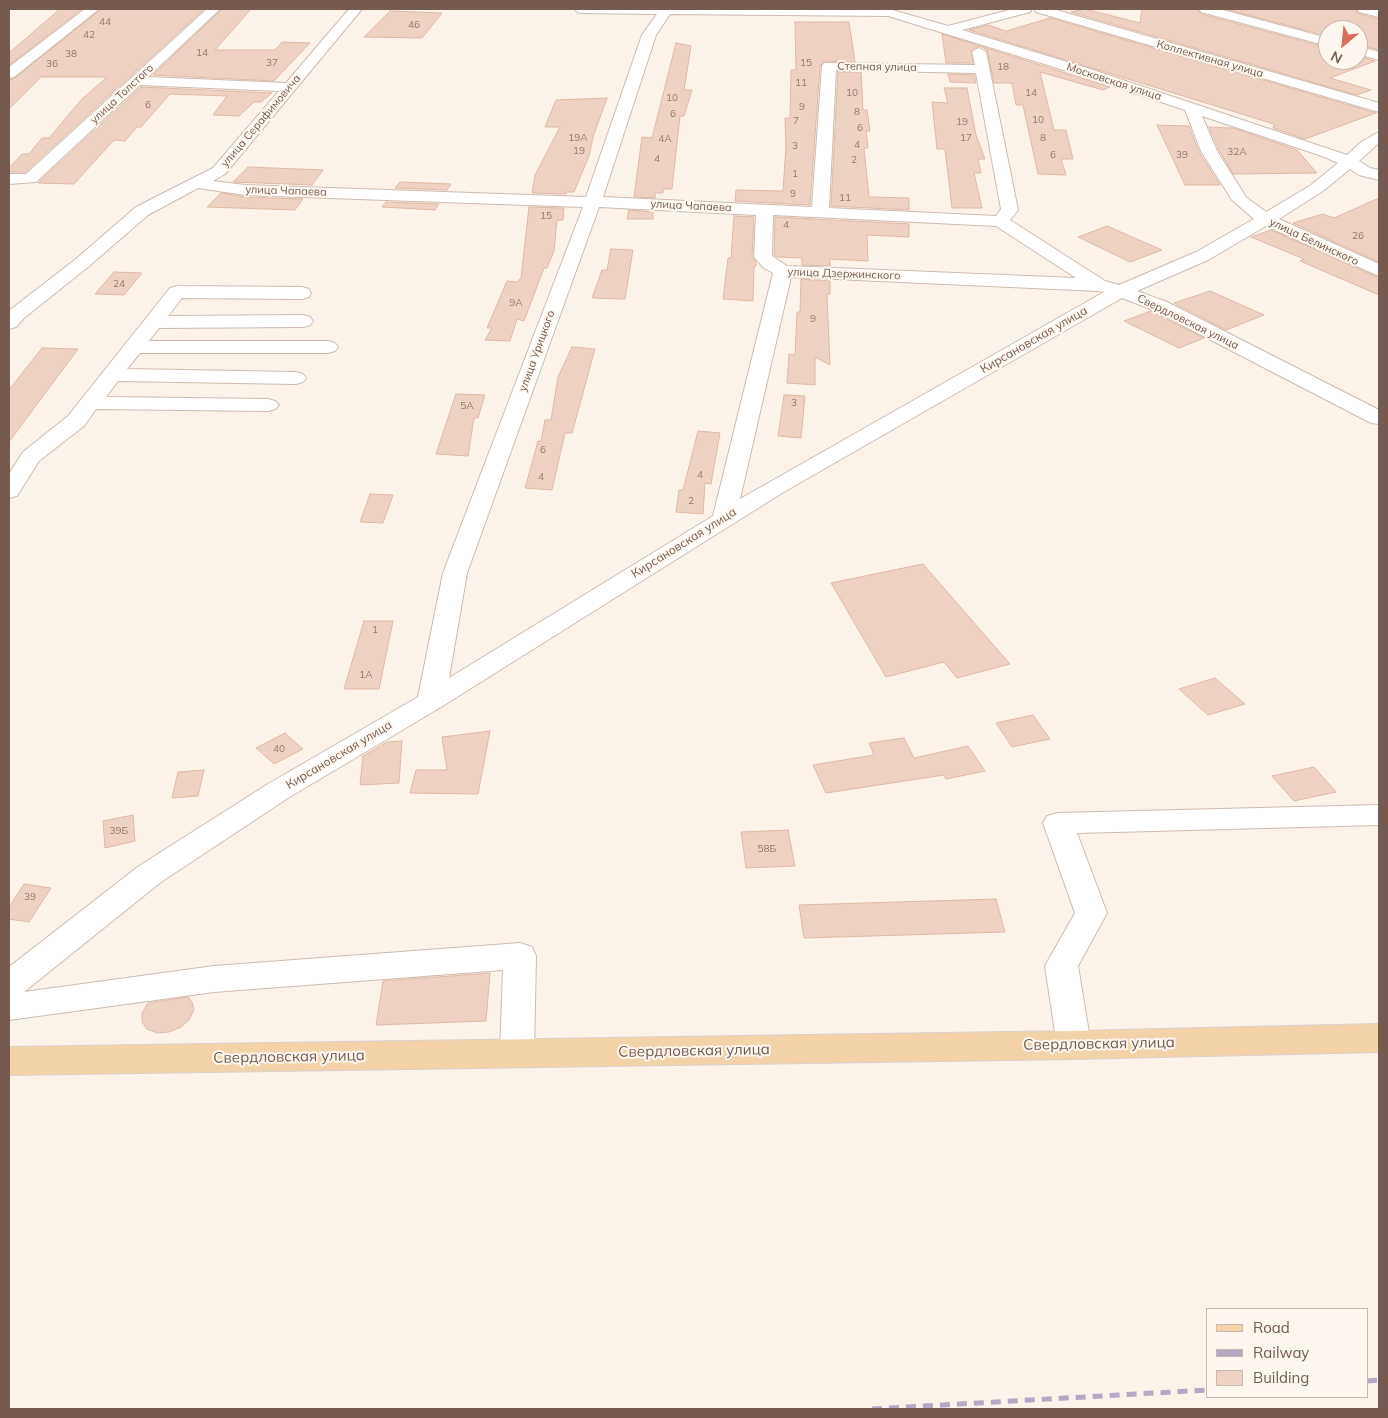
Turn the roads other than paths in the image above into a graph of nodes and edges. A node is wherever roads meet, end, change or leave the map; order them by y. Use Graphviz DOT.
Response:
graph roads {
  1 [pos="93,9"];
  2 [pos="214,9"];
  3 [pos="356,9"];
  4 [pos="581,9"];
  5 [pos="1026,9"];
  6 [pos="1040,9"];
  7 [pos="1205,9"];
  8 [pos="1363,9"];
  9 [pos="667,10"];
  10 [pos="882,11"];
  11 [pos="1379,13"];
  12 [pos="945,30"];
  13 [pos="1318,39"];
  14 [pos="978,40"];
  15 [pos="981,69"];
  16 [pos="9,74"];
  17 [pos="136,81"];
  18 [pos="290,87"];
  19 [pos="1191,107"];
  20 [pos="1379,108"];
  21 [pos="1379,137"];
  22 [pos="1349,162"];
  23 [pos="1379,175"];
  24 [pos="9,179"];
  25 [pos="195,183"];
  26 [pos="593,202"];
  27 [pos="765,210"];
  28 [pos="820,212"];
  29 [pos="1265,219"];
  30 [pos="1000,221"];
  31 [pos="783,271"];
  32 [pos="1379,271"];
  33 [pos="1098,285"];
  34 [pos="1121,291"];
  35 [pos="302,293"];
  36 [pos="302,321"];
  37 [pos="154,322"];
  38 [pos="9,323"];
  39 [pos="134,347"];
  40 [pos="328,347"];
  41 [pos="111,375"];
  42 [pos="296,378"];
  43 [pos="89,403"];
  44 [pos="268,405"];
  45 [pos="1379,418"];
  46 [pos="9,491"];
  47 [pos="724,517"];
  48 [pos="431,701"];
  49 [pos="1379,815"];
  50 [pos="9,985"];
  51 [pos="9,1007"];
  52 [pos="1379,1038"];
  53 [pos="1074,1045"];
  54 [pos="517,1053"];
  55 [pos="9,1061"];
  1 -- 16 [label="street"];
  2 -- 17 [label="street, улица Толстого"];
  3 -- 18 [label="street, улица Серафимовича"];
  4 -- 9 [label="street"];
  5 -- 12 [label="street"];
  6 -- 20 [label="street, Коллективная улица"];
  7 -- 13 [label="street"];
  8 -- 11 [label="street"];
  9 -- 10 [label="street"];
  9 -- 26 [label="street, улица Урицкого"];
  10 -- 12 [label="street, Московская улица"];
  12 -- 14 [label="street, Московская улица"];
  14 -- 15 [label="street"];
  14 -- 19 [label="street, Московская улица"];
  15 -- 28 [label="street, Степная улица"];
  15 -- 30 [label="street"];
  17 -- 18 [label="street"];
  17 -- 24 [label="street, улица Толстого"];
  18 -- 25 [label="street, улица Серафимовича"];
  19 -- 22 [label="street, Московская улица"];
  19 -- 29 [label="street, улица Белинского"];
  21 -- 22 [label="street, Кирсановская улица"];
  22 -- 23 [label="street"];
  22 -- 29 [label="street, Кирсановская улица"];
  25 -- 26 [label="street, улица Чапаева"];
  25 -- 38 [label="street, улица Серафимовича"];
  26 -- 27 [label="street, улица Чапаева"];
  26 -- 48 [label="street, улица Урицкого"];
  27 -- 28 [label="street, улица Чапаева"];
  27 -- 31 [label="street"];
  28 -- 30 [label="street, улица Чапаева"];
  29 -- 32 [label="street, улица Белинского"];
  29 -- 34 [label="street, Кирсановская улица"];
  30 -- 33 [label="street, Свердловская улица"];
  31 -- 33 [label="street, улица Дзержинского"];
  31 -- 47 [label="street, улица Дзержинского"];
  33 -- 34 [label="street, Свердловская улица"];
  34 -- 45 [label="street, Свердловская улица"];
  34 -- 47 [label="street, Кирсановская улица"];
  35 -- 37 [label="street"];
  36 -- 37 [label="street"];
  37 -- 39 [label="street"];
  39 -- 40 [label="street"];
  39 -- 41 [label="street"];
  41 -- 42 [label="street"];
  41 -- 43 [label="street"];
  43 -- 44 [label="street"];
  43 -- 46 [label="street"];
  47 -- 48 [label="street, Кирсановская улица"];
  48 -- 50 [label="street, Кирсановская улица"];
  49 -- 53 [label="street"];
  51 -- 54 [label="street"];
  52 -- 53 [label="main road, Свердловская улица"];
  53 -- 54 [label="main road, Свердловская улица"];
  54 -- 55 [label="main road, Свердловская улица"];
}
